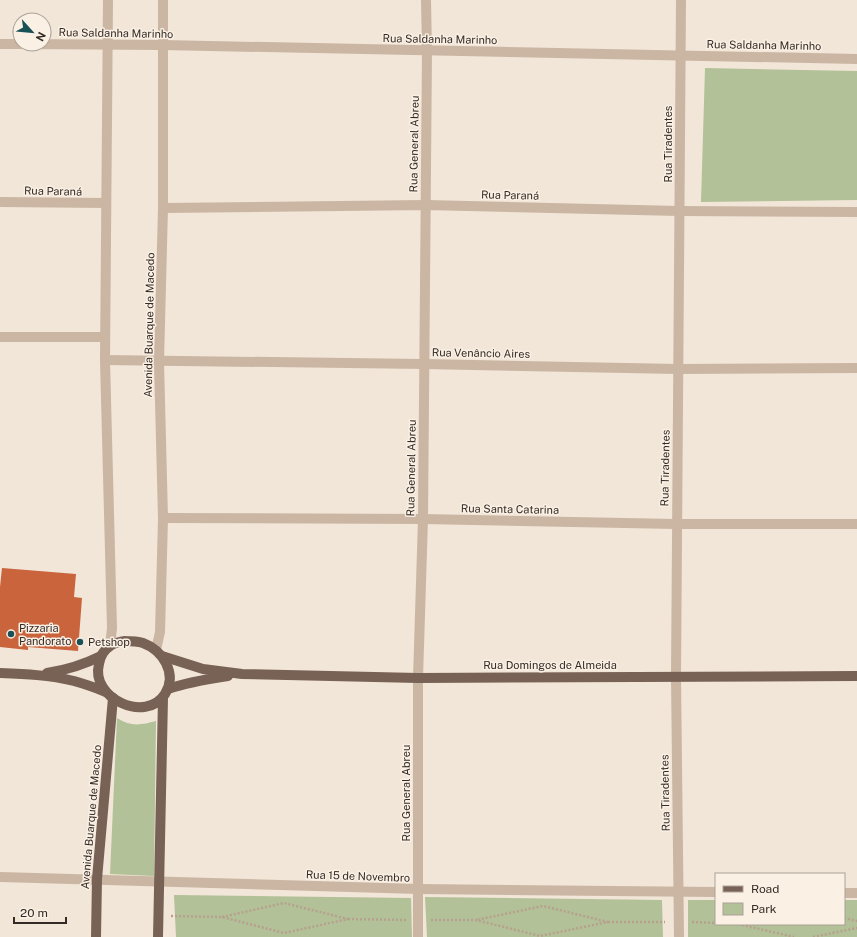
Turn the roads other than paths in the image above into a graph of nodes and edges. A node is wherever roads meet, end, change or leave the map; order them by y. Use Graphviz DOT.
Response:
graph roads {
  1 [pos="108,0"];
  2 [pos="163,0"];
  3 [pos="426,0"];
  4 [pos="681,0"];
  5 [pos="0,44"];
  6 [pos="12,44"];
  7 [pos="52,45"];
  8 [pos="108,46"];
  9 [pos="162,46"];
  10 [pos="428,51"];
  11 [pos="680,56"];
  12 [pos="857,59"];
  13 [pos="0,202"];
  14 [pos="106,203"];
  15 [pos="426,205"];
  16 [pos="163,208"];
  17 [pos="679,211"];
  18 [pos="857,212"];
  19 [pos="0,337"];
  20 [pos="105,337"];
  21 [pos="105,360"];
  22 [pos="159,362"];
  23 [pos="424,364"];
  24 [pos="857,368"];
  25 [pos="678,369"];
  26 [pos="163,518"];
  27 [pos="422,519"];
  28 [pos="676,524"];
  29 [pos="857,524"];
  30 [pos="110,646"];
  31 [pos="159,653"];
  32 [pos="101,656"];
  33 [pos="0,673"];
  34 [pos="242,674"];
  35 [pos="37,675"];
  36 [pos="676,676"];
  37 [pos="857,676"];
  38 [pos="418,678"];
  39 [pos="168,689"];
  40 [pos="110,695"];
  41 [pos="163,698"];
  42 [pos="0,877"];
  43 [pos="97,879"];
  44 [pos="158,882"];
  45 [pos="419,889"];
  46 [pos="679,892"];
  47 [pos="715,892"];
  48 [pos="845,893"];
  49 [pos="857,893"];
  50 [pos="96,937"];
  51 [pos="158,937"];
  52 [pos="418,937"];
  53 [pos="679,937"];
  1 -- 8 [label="street"];
  2 -- 9 [label="street, Avenida Buarque de Macedo"];
  3 -- 10 [label="street, Rua General Abreu"];
  4 -- 11 [label="street, Rua Tiradentes"];
  5 -- 6 [label="street, Rua Saldanha Marinho"];
  7 -- 8 [label="street, Rua Saldanha Marinho"];
  8 -- 9 [label="street, Rua Saldanha Marinho"];
  8 -- 14 [label="street"];
  9 -- 10 [label="street, Rua Saldanha Marinho"];
  9 -- 16 [label="street, Avenida Buarque de Macedo"];
  10 -- 11 [label="street, Rua Saldanha Marinho"];
  10 -- 15 [label="street, Rua General Abreu"];
  11 -- 12 [label="street, Rua Saldanha Marinho"];
  11 -- 17 [label="street, Rua Tiradentes"];
  13 -- 14 [label="street, Rua Paraná"];
  14 -- 20 [label="street"];
  15 -- 16 [label="street, Rua Paraná"];
  15 -- 17 [label="street, Rua Paraná"];
  15 -- 23 [label="street, Rua General Abreu"];
  16 -- 22 [label="street, Avenida Buarque de Macedo"];
  17 -- 18 [label="street, Rua Paraná"];
  17 -- 25 [label="street, Rua Tiradentes"];
  19 -- 20 [label="street"];
  20 -- 21 [label="street"];
  21 -- 22 [label="street, Rua Venâncio Aires"];
  21 -- 30 [label="street"];
  22 -- 23 [label="street, Rua Venâncio Aires"];
  22 -- 26 [label="street, Avenida Buarque de Macedo"];
  23 -- 25 [label="street, Rua Venâncio Aires"];
  23 -- 27 [label="street, Rua General Abreu"];
  24 -- 25 [label="street, Rua Venâncio Aires"];
  25 -- 28 [label="street, Rua Tiradentes"];
  26 -- 27 [label="street, Rua Santa Catarina"];
  26 -- 31 [label="street, Avenida Buarque de Macedo"];
  27 -- 28 [label="street, Rua Santa Catarina"];
  27 -- 38 [label="street, Rua General Abreu"];
  28 -- 29 [label="street, Rua Santa Catarina"];
  28 -- 36 [label="street, Rua Tiradentes"];
  30 -- 31 [label="main road"];
  30 -- 32 [label="main road"];
  31 -- 34 [label="main road, Rua Domingos de Almeida"];
  31 -- 39 [label="main road"];
  32 -- 35 [label="main road"];
  32 -- 40 [label="main road"];
  33 -- 35 [label="main road"];
  34 -- 38 [label="main road, Rua Domingos de Almeida"];
  34 -- 39 [label="main road, Rua Domingos de Almeida"];
  35 -- 40 [label="main road"];
  36 -- 37 [label="main road, Rua Domingos de Almeida"];
  36 -- 38 [label="main road, Rua Domingos de Almeida"];
  36 -- 46 [label="street, Rua Tiradentes"];
  38 -- 45 [label="street, Rua General Abreu"];
  39 -- 41 [label="main road"];
  40 -- 41 [label="main road"];
  40 -- 43 [label="main road, Avenida Buarque de Macedo"];
  41 -- 44 [label="main road"];
  42 -- 43 [label="street, Rua 15 de Novembro"];
  43 -- 44 [label="street, Rua 15 de Novembro"];
  43 -- 50 [label="main road, Avenida Buarque de Macedo"];
  44 -- 45 [label="street, Rua 15 de Novembro"];
  44 -- 51 [label="main road"];
  45 -- 46 [label="street, Rua 15 de Novembro"];
  45 -- 52 [label="street, Rua General Abreu"];
  46 -- 47 [label="street, Rua 15 de Novembro"];
  46 -- 53 [label="street, Rua Tiradentes"];
  48 -- 49 [label="street"];
}
